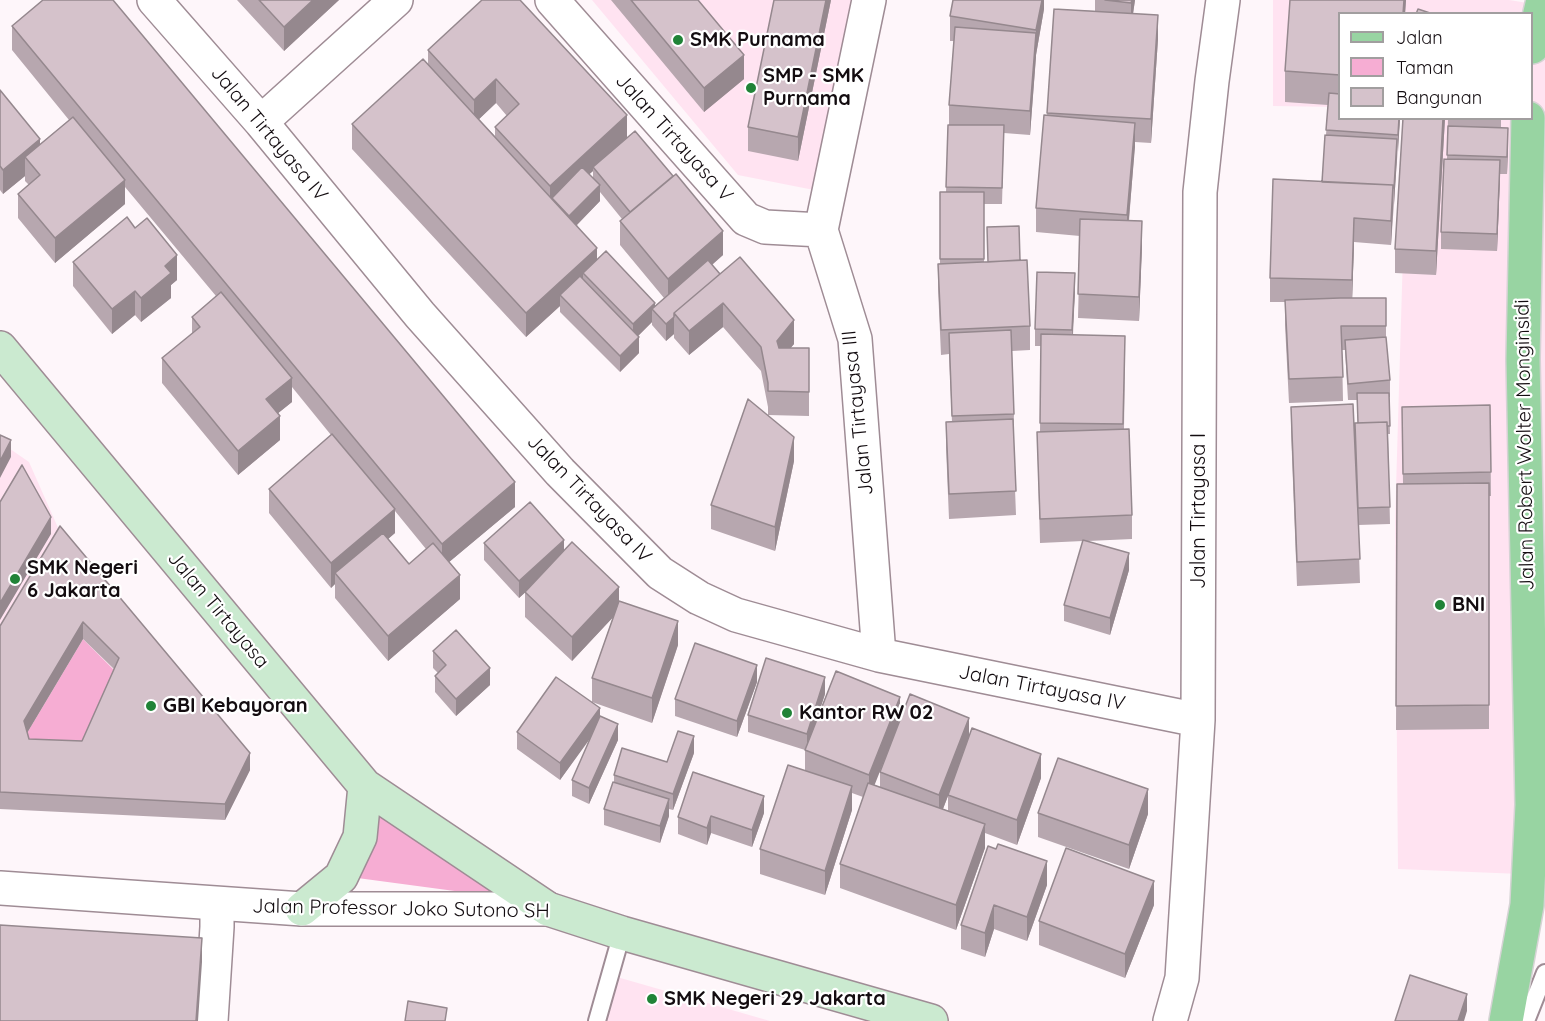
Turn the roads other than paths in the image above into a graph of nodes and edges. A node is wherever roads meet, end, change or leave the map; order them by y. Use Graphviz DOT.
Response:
graph roads {
  1 [pos="154,0"];
  2 [pos="396,0"];
  3 [pos="552,0"];
  4 [pos="869,0"];
  5 [pos="1223,0"];
  6 [pos="1544,0"];
  7 [pos="1533,43"];
  8 [pos="1528,120"];
  9 [pos="261,123"];
  10 [pos="821,230"];
  11 [pos="0,348"];
  12 [pos="1534,357"];
  13 [pos="879,655"];
  14 [pos="1198,720"];
  15 [pos="365,786"];
  16 [pos="0,888"];
  17 [pos="217,904"];
  18 [pos="302,909"];
  19 [pos="548,909"];
  20 [pos="622,933"];
  21 [pos="1545,973"];
  22 [pos="211,1021"];
  23 [pos="597,1021"];
  24 [pos="931,1021"];
  25 [pos="1170,1021"];
  26 [pos="1506,1021"];
  27 [pos="1526,1021"];
  1 -- 9 [label="street, Jalan Tirtayasa IV"];
  2 -- 9 [label="street"];
  3 -- 10 [label="street, Jalan Tirtayasa V"];
  4 -- 10 [label="street, Jalan Tirtayasa III"];
  5 -- 14 [label="street, Jalan Tirtayasa I"];
  6 -- 7 [label="main road"];
  8 -- 12 [label="main road, Jalan Robert Wolter Monginsidi"];
  9 -- 13 [label="street, Jalan Tirtayasa IV"];
  10 -- 13 [label="street, Jalan Tirtayasa III"];
  11 -- 15 [label="main road, Jalan Tirtayasa"];
  12 -- 26 [label="main road, Jalan Robert Wolter Monginsidi"];
  13 -- 14 [label="street, Jalan Tirtayasa IV"];
  14 -- 25 [label="street, Jalan Tirtayasa I"];
  15 -- 18 [label="main road"];
  15 -- 19 [label="main road, Jalan Tirtayasa"];
  16 -- 17 [label="street, Jalan Professor Joko Sutono SH"];
  17 -- 18 [label="street, Jalan Professor Joko Sutono SH"];
  17 -- 22 [label="street"];
  18 -- 19 [label="street, Jalan Professor Joko Sutono SH"];
  19 -- 20 [label="main road, Jalan Professor Joko Sutono SH"];
  20 -- 23 [label="lane"];
  20 -- 24 [label="main road, Jalan Professor Joko Sutono SH"];
  21 -- 27 [label="lane"];
}
